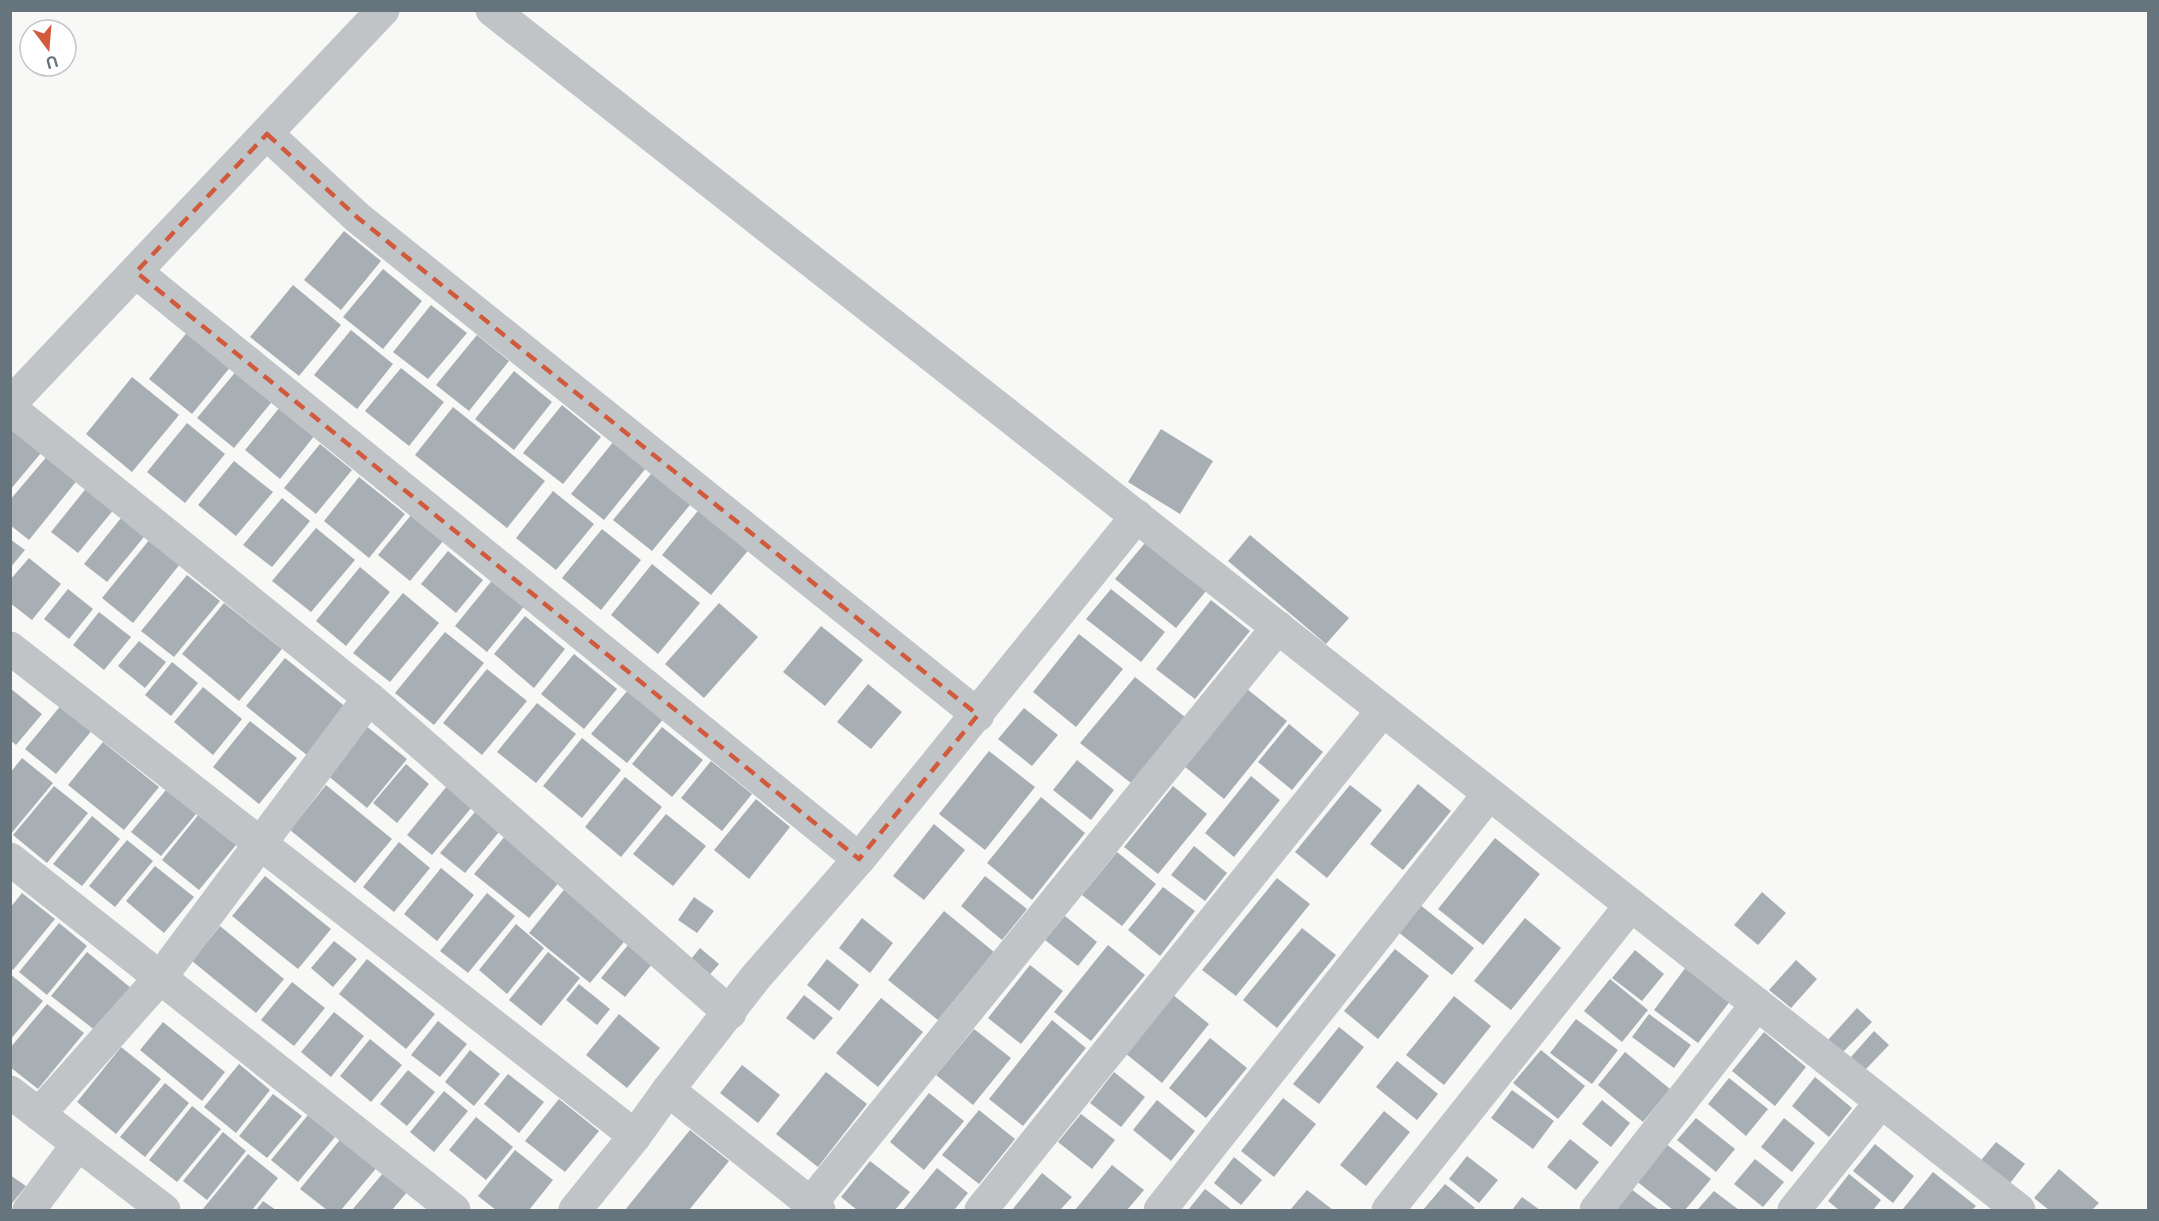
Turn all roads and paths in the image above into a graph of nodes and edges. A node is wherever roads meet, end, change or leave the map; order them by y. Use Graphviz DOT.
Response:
graph roads {
  1 [pos="383,10"];
  2 [pos="492,10"];
  3 [pos="267,134"];
  4 [pos="136,272"];
  5 [pos="10,406"];
  6 [pos="1137,516"];
  7 [pos="1278,627"];
  8 [pos="10,648"];
  9 [pos="369,698"];
  10 [pos="1383,710"];
  11 [pos="978,715"];
  12 [pos="1490,794"];
  13 [pos="261,844"];
  14 [pos="10,859"];
  15 [pos="859,859"];
  16 [pos="1631,905"];
  17 [pos="160,978"];
  18 [pos="1757,1004"];
  19 [pos="730,1013"];
  20 [pos="668,1090"];
  21 [pos="10,1092"];
  22 [pos="1881,1102"];
  23 [pos="39,1114"];
  24 [pos="635,1136"];
  25 [pos="78,1144"];
  26 [pos="815,1207"];
  27 [pos="2009,1208"];
  28 [pos="29,1210"];
  29 [pos="164,1210"];
  30 [pos="454,1210"];
  31 [pos="575,1210"];
  32 [pos="981,1210"];
  33 [pos="1160,1210"];
  34 [pos="1388,1210"];
  35 [pos="1596,1210"];
  36 [pos="1794,1210"];
  1 -- 3 [label="street"];
  2 -- 6 [label="street"];
  3 -- 4 [label="street"];
  3 -- 11 [label="street"];
  4 -- 5 [label="street"];
  4 -- 15 [label="street"];
  5 -- 9 [label="street"];
  6 -- 7 [label="street"];
  6 -- 11 [label="street"];
  7 -- 10 [label="street"];
  7 -- 26 [label="street"];
  8 -- 13 [label="street"];
  9 -- 13 [label="street"];
  9 -- 19 [label="street"];
  10 -- 12 [label="street"];
  10 -- 32 [label="street"];
  11 -- 15 [label="street"];
  12 -- 16 [label="street"];
  12 -- 33 [label="street"];
  13 -- 17 [label="street"];
  13 -- 24 [label="street"];
  14 -- 17 [label="street"];
  15 -- 19 [label="street"];
  16 -- 18 [label="street"];
  16 -- 34 [label="street"];
  17 -- 23 [label="street"];
  17 -- 30 [label="street"];
  18 -- 22 [label="street"];
  18 -- 35 [label="street"];
  19 -- 20 [label="street"];
  20 -- 24 [label="street"];
  20 -- 26 [label="street"];
  21 -- 23 [label="street"];
  22 -- 27 [label="street"];
  22 -- 36 [label="street"];
  23 -- 25 [label="street"];
  24 -- 31 [label="street"];
  25 -- 28 [label="street"];
  25 -- 29 [label="street"];
}
